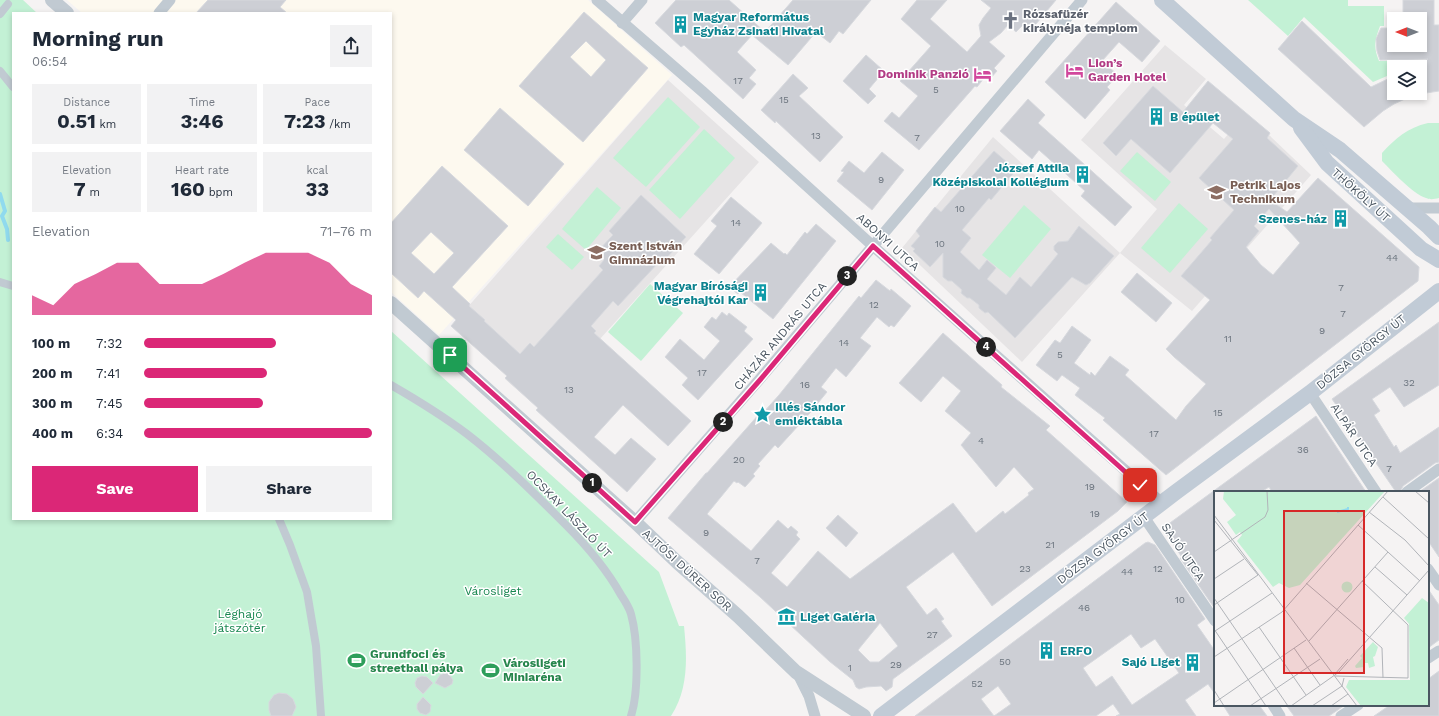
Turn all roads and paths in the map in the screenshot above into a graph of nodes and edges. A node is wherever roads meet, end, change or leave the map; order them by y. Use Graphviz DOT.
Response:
graph roads {
  1 [pos="52,0"];
  2 [pos="170,0"];
  3 [pos="597,0"];
  4 [pos="642,0"];
  5 [pos="1082,0"];
  6 [pos="1162,0"];
  7 [pos="8,4"];
  8 [pos="66,12"];
  9 [pos="159,12"];
  10 [pos="0,14"];
  11 [pos="622,23"];
  12 [pos="0,71"];
  13 [pos="12,86"];
  14 [pos="1294,119"];
  15 [pos="1408,208"];
  16 [pos="1439,208"];
  17 [pos="1439,237"];
  18 [pos="873,246"];
  19 [pos="1439,260"];
  20 [pos="0,282"];
  21 [pos="12,286"];
  22 [pos="1439,291"];
  23 [pos="392,304"];
  24 [pos="392,386"];
  25 [pos="1310,393"];
  26 [pos="1439,469"];
  27 [pos="1375,491"];
  28 [pos="1408,491"];
  29 [pos="1162,503"];
  30 [pos="1144,517"];
  31 [pos="279,520"];
  32 [pos="635,522"];
  33 [pos="1429,570"];
  34 [pos="1439,585"];
  35 [pos="1214,620"];
  36 [pos="1439,651"];
  37 [pos="1429,657"];
  38 [pos="796,672"];
  39 [pos="1274,706"];
  40 [pos="1356,706"];
  41 [pos="321,716"];
  42 [pos="631,716"];
  43 [pos="815,716"];
  44 [pos="864,716"];
  45 [pos="881,716"];
  46 [pos="1280,716"];
  47 [pos="1341,716"];
  1 -- 8 [label="street"];
  2 -- 9 [label="street"];
  3 -- 11 [label="street, ABONYI UTCA"];
  4 -- 11 [label="street"];
  5 -- 18 [label="street, CHÁZÁR ANDRÁS UTCA"];
  6 -- 14 [label="main road, THÖKÖLY ÚT"];
  7 -- 10 [label="street"];
  11 -- 18 [label="street, ABONYI UTCA"];
  12 -- 13 [label="street"];
  14 -- 15 [label="main road, THÖKÖLY ÚT"];
  14 -- 19 [label="main road, THÖKÖLY ÚT"];
  15 -- 16 [label="street, THÖKÖLY ÚT"];
  15 -- 17 [label="main road, THÖKÖLY ÚT"];
  18 -- 29 [label="street, ABONYI UTCA"];
  18 -- 32 [label="street, CHÁZÁR ANDRÁS UTCA"];
  20 -- 21 [label="street"];
  22 -- 25 [label="main road, DÓZSA GYÖRGY ÚT"];
  23 -- 32 [label="street, AJTÓSI DÜRER SOR"];
  24 -- 42 [label="street, OCSKAY LÁSZLÓ ÚT"];
  25 -- 27 [label="street, ALPÁR UTCA"];
  25 -- 29 [label="main road, DÓZSA GYÖRGY ÚT"];
  26 -- 28 [label="street"];
  29 -- 30 [label="main road, DÓZSA GYÖRGY ÚT"];
  30 -- 35 [label="street, SAJÓ UTCA"];
  30 -- 45 [label="main road, DÓZSA GYÖRGY ÚT"];
  31 -- 41 [label="street"];
  32 -- 38 [label="street, AJTÓSI DÜRER SOR"];
  33 -- 34 [label="street"];
  36 -- 37 [label="street"];
  38 -- 43 [label="street"];
  38 -- 44 [label="street, AJTÓSI DÜRER SOR"];
  39 -- 46 [label="street"];
  40 -- 47 [label="street"];
}
